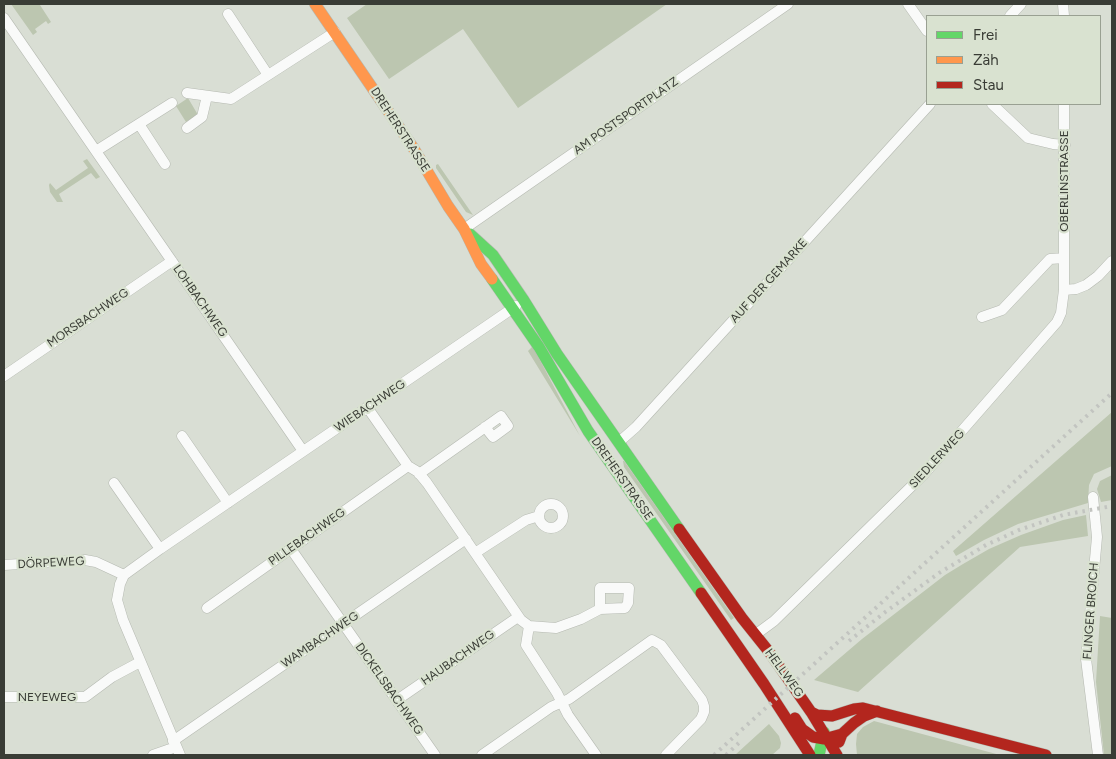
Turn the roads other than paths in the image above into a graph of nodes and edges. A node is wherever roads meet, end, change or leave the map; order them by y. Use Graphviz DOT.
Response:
graph roads {
  1 [pos="315,4"];
  2 [pos="788,4"];
  3 [pos="908,4"];
  4 [pos="1021,4"];
  5 [pos="228,14"];
  6 [pos="1011,15"];
  7 [pos="4,18"];
  8 [pos="926,30"];
  9 [pos="335,32"];
  10 [pos="268,75"];
  11 [pos="187,93"];
  12 [pos="207,96"];
  13 [pos="172,103"];
  14 [pos="929,105"];
  15 [pos="993,105"];
  16 [pos="1064,105"];
  17 [pos="139,124"];
  18 [pos="187,128"];
  19 [pos="1065,144"];
  20 [pos="96,151"];
  21 [pos="165,164"];
  22 [pos="464,229"];
  23 [pos="1064,258"];
  24 [pos="172,261"];
  25 [pos="1112,261"];
  26 [pos="1064,290"];
  27 [pos="512,308"];
  28 [pos="982,317"];
  29 [pos="557,354"];
  30 [pos="4,376"];
  31 [pos="368,408"];
  32 [pos="486,427"];
  33 [pos="182,436"];
  34 [pos="619,442"];
  35 [pos="303,451"];
  36 [pos="604,453"];
  37 [pos="408,466"];
  38 [pos="419,474"];
  39 [pos="114,483"];
  40 [pos="1093,497"];
  41 [pos="228,503"];
  42 [pos="539,516"];
  43 [pos="466,540"];
  44 [pos="160,549"];
  45 [pos="291,549"];
  46 [pos="475,553"];
  47 [pos="4,565"];
  48 [pos="124,575"];
  49 [pos="207,608"];
  50 [pos="600,608"];
  51 [pos="518,617"];
  52 [pos="343,624"];
  53 [pos="529,626"];
  54 [pos="755,635"];
  55 [pos="738,647"];
  56 [pos="140,662"];
  57 [pos="764,684"];
  58 [pos="4,697"];
  59 [pos="397,700"];
  60 [pos="562,703"];
  61 [pos="812,712"];
  62 [pos="877,712"];
  63 [pos="832,716"];
  64 [pos="842,734"];
  65 [pos="824,737"];
  66 [pos="176,748"];
  67 [pos="153,755"];
  68 [pos="435,755"];
  69 [pos="482,755"];
  70 [pos="596,755"];
  71 [pos="666,755"];
  72 [pos="810,755"];
  73 [pos="820,755"];
  74 [pos="838,755"];
  75 [pos="1046,755"];
  76 [pos="1098,755"];
  1 -- 9 [label="main road, DREHERSTRASSE"];
  2 -- 22 [label="street, AM POSTSPORTPLATZ"];
  3 -- 8 [label="street"];
  4 -- 6 [label="street"];
  5 -- 10 [label="street"];
  7 -- 20 [label="street, LOHBACHWEG"];
  9 -- 10 [label="street"];
  9 -- 22 [label="main road, DREHERSTRASSE"];
  10 -- 12 [label="street"];
  11 -- 12 [label="street"];
  12 -- 18 [label="street"];
  13 -- 17 [label="street"];
  14 -- 34 [label="street, AUF DER GEMARKE"];
  15 -- 19 [label="street"];
  16 -- 19 [label="street, OBERLINSTRASSE"];
  17 -- 20 [label="street"];
  17 -- 21 [label="street"];
  19 -- 23 [label="street, OBERLINSTRASSE"];
  20 -- 24 [label="street, LOHBACHWEG"];
  22 -- 27 [label="main road, DREHERSTRASSE"];
  22 -- 29 [label="main road, DREHERSTRASSE"];
  23 -- 26 [label="street, OBERLINSTRASSE"];
  23 -- 28 [label="street"];
  24 -- 30 [label="street, MORSBACHWEG"];
  24 -- 35 [label="street, LOHBACHWEG"];
  25 -- 26 [label="street"];
  26 -- 54 [label="street, SIEDLERWEG"];
  27 -- 29 [label="street, DREHERSTRASSE"];
  27 -- 31 [label="street, WIEBACHWEG"];
  27 -- 36 [label="main road, DREHERSTRASSE"];
  29 -- 34 [label="main road, DREHERSTRASSE"];
  31 -- 35 [label="street, WIEBACHWEG"];
  31 -- 37 [label="street"];
  32 -- 38 [label="street"];
  33 -- 41 [label="street"];
  34 -- 36 [label="main road, AUF DER GEMARKE"];
  34 -- 54 [label="main road, DREHERSTRASSE"];
  35 -- 41 [label="street, WIEBACHWEG"];
  36 -- 55 [label="main road, DREHERSTRASSE"];
  37 -- 38 [label="street"];
  37 -- 45 [label="street, PILLEBACHWEG"];
  38 -- 43 [label="street"];
  39 -- 44 [label="street"];
  40 -- 76 [label="street, FLINGER BROICH"];
  41 -- 44 [label="street, WIEBACHWEG"];
  42 -- 46 [label="street"];
  43 -- 46 [label="street"];
  43 -- 52 [label="street, WAMBACHWEG"];
  44 -- 48 [label="street, WIEBACHWEG"];
  45 -- 49 [label="street, PILLEBACHWEG"];
  45 -- 52 [label="street, DICKELSBACHWEG"];
  46 -- 51 [label="street"];
  47 -- 48 [label="street, DÖRPEWEG"];
  48 -- 56 [label="street"];
  50 -- 53 [label="street"];
  51 -- 53 [label="street"];
  51 -- 59 [label="street, HAUBACHWEG"];
  52 -- 59 [label="street, DICKELSBACHWEG"];
  52 -- 66 [label="street, WAMBACHWEG"];
  53 -- 60 [label="street"];
  54 -- 55 [label="main road, SIEDLERWEG"];
  54 -- 61 [label="main road, HELLWEG"];
  55 -- 57 [label="main road, HELLWEG"];
  56 -- 58 [label="street, NEYEWEG"];
  56 -- 66 [label="street"];
  57 -- 65 [label="main road, HELLWEG"];
  57 -- 72 [label="main road, HELLWEG"];
  59 -- 68 [label="street, DICKELSBACHWEG"];
  60 -- 69 [label="street"];
  60 -- 70 [label="street"];
  60 -- 71 [label="street"];
  61 -- 63 [label="main road"];
  61 -- 65 [label="main road, HELLWEG"];
  62 -- 63 [label="main road"];
  62 -- 64 [label="main road"];
  62 -- 75 [label="main road"];
  63 -- 65 [label="main road"];
  64 -- 65 [label="main road"];
  64 -- 74 [label="main road"];
  65 -- 73 [label="main road"];
  65 -- 74 [label="main road, HELLWEG"];
  66 -- 67 [label="street, WAMBACHWEG"];
}
